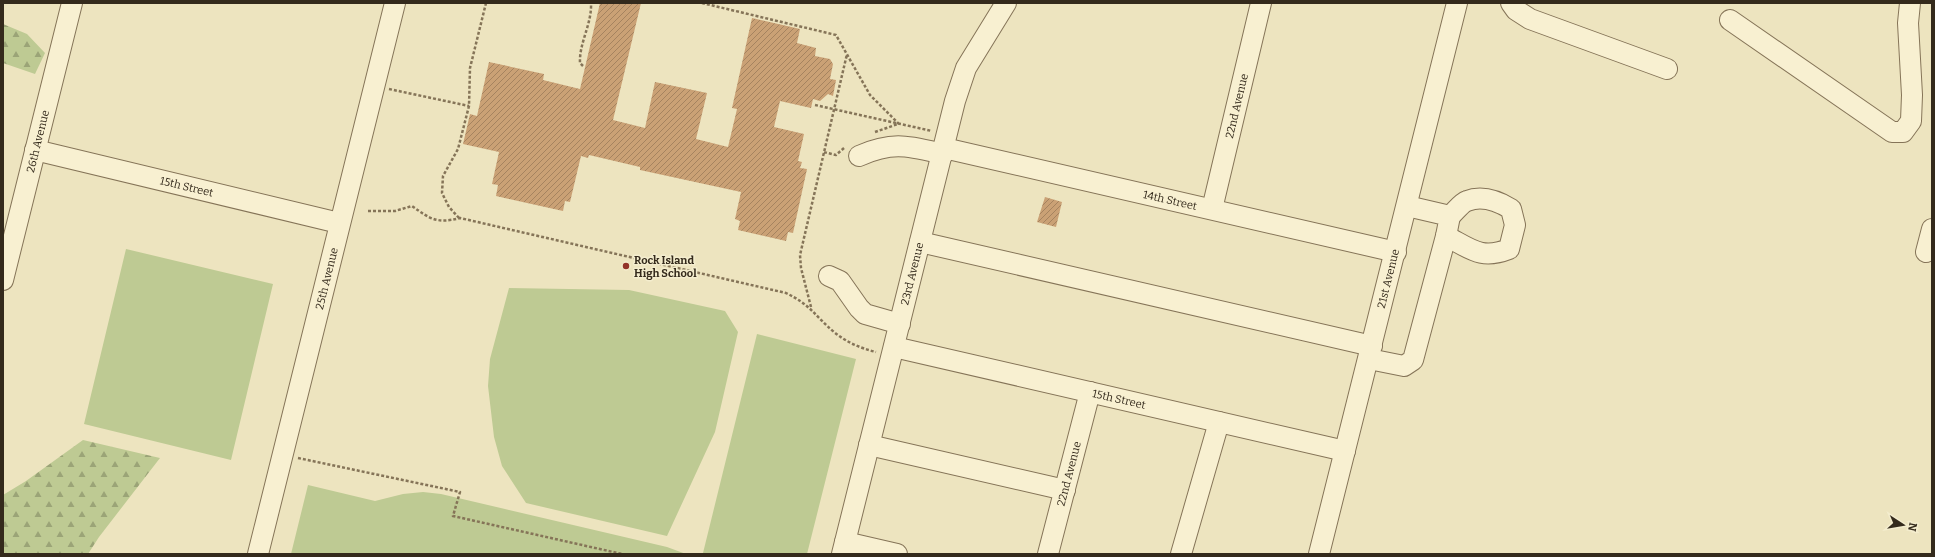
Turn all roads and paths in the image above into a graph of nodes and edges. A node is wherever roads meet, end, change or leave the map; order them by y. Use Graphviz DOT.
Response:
graph roads {
  1 [pos="72,3"];
  2 [pos="395,3"];
  3 [pos="486,3"];
  4 [pos="591,3"];
  5 [pos="702,3"];
  6 [pos="1006,3"];
  7 [pos="1261,3"];
  8 [pos="1457,3"];
  9 [pos="1511,3"];
  10 [pos="1910,3"];
  11 [pos="1730,20"];
  12 [pos="847,54"];
  13 [pos="583,66"];
  14 [pos="1667,69"];
  15 [pos="374,86"];
  16 [pos="815,105"];
  17 [pos="469,106"];
  18 [pos="834,110"];
  19 [pos="899,124"];
  20 [pos="940,144"];
  21 [pos="35,150"];
  22 [pos="859,156"];
  23 [pos="1407,206"];
  24 [pos="1212,209"];
  25 [pos="368,211"];
  26 [pos="1450,216"];
  27 [pos="460,218"];
  28 [pos="339,223"];
  29 [pos="1932,229"];
  30 [pos="1446,236"];
  31 [pos="920,242"];
  32 [pos="1396,252"];
  33 [pos="1926,252"];
  34 [pos="829,276"];
  35 [pos="3,280"];
  36 [pos="811,308"];
  37 [pos="900,324"];
  38 [pos="886,350"];
  39 [pos="1370,353"];
  40 [pos="1090,392"];
  41 [pos="1219,422"];
  42 [pos="869,445"];
  43 [pos="1345,451"];
  44 [pos="282,455"];
  45 [pos="1065,490"];
  46 [pos="843,548"];
  47 [pos="258,554"];
  48 [pos="622,554"];
  49 [pos="897,554"];
  50 [pos="1048,554"];
  51 [pos="1181,554"];
  52 [pos="1319,554"];
  1 -- 21 [label="street, 26th Avenue"];
  2 -- 15 [label="street, 25th Avenue"];
  3 -- 17 [label="path"];
  4 -- 13 [label="path"];
  5 -- 12 [label="path"];
  6 -- 20 [label="street, 23rd Avenue"];
  7 -- 24 [label="street, 22nd Avenue"];
  8 -- 23 [label="street, 21st Avenue"];
  9 -- 14 [label="street"];
  10 -- 11 [label="street"];
  12 -- 18 [label="path"];
  12 -- 19 [label="path"];
  15 -- 17 [label="path"];
  15 -- 28 [label="street, 25th Avenue"];
  16 -- 18 [label="path"];
  17 -- 27 [label="path"];
  18 -- 19 [label="path"];
  18 -- 36 [label="path"];
  19 -- 20 [label="path"];
  20 -- 22 [label="street, 14th Street"];
  20 -- 24 [label="street, 14th Street"];
  20 -- 31 [label="street, 23rd Avenue"];
  21 -- 28 [label="street, 15th Street"];
  21 -- 35 [label="street, 26th Avenue"];
  23 -- 26 [label="street"];
  23 -- 32 [label="street, 21st Avenue"];
  24 -- 32 [label="street, 14th Street"];
  25 -- 27 [label="path"];
  26 -- 30 [label="street"];
  26 -- 30 [label="street"];
  27 -- 36 [label="path"];
  28 -- 44 [label="street, 25th Avenue"];
  29 -- 33 [label="street"];
  30 -- 39 [label="street"];
  31 -- 37 [label="street, 23rd Avenue"];
  31 -- 39 [label="street"];
  32 -- 39 [label="street, 21st Avenue"];
  34 -- 37 [label="street"];
  36 -- 38 [label="path"];
  37 -- 38 [label="street, 23rd Avenue"];
  38 -- 40 [label="street, 15th Street"];
  38 -- 42 [label="street, 23rd Avenue"];
  39 -- 43 [label="street, 21st Avenue"];
  40 -- 41 [label="street, 15th Street"];
  40 -- 45 [label="street, 22nd Avenue"];
  41 -- 43 [label="street, 15th Street"];
  41 -- 51 [label="street"];
  42 -- 45 [label="street"];
  42 -- 46 [label="street, 23rd Avenue"];
  43 -- 52 [label="street, 21st Avenue"];
  44 -- 47 [label="street, 25th Avenue"];
  44 -- 48 [label="path"];
  45 -- 50 [label="street, 22nd Avenue"];
  46 -- 49 [label="street"];
}
